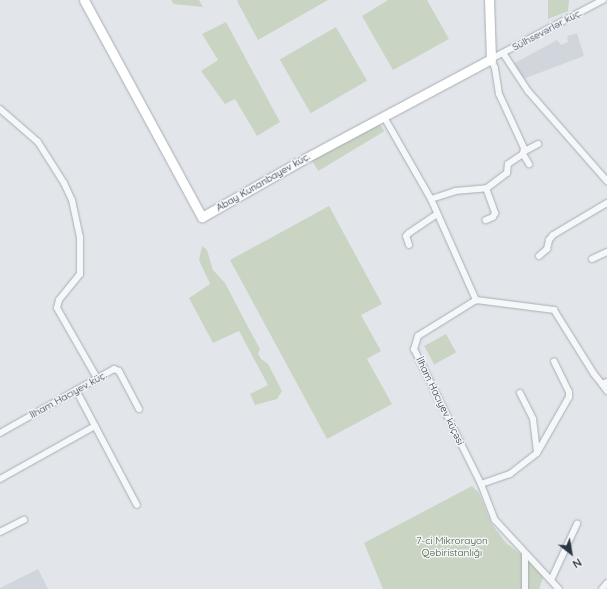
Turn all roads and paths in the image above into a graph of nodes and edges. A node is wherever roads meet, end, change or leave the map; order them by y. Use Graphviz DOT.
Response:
graph roads {
  1 [pos="84,0"];
  2 [pos="489,0"];
  3 [pos="603,0"];
  4 [pos="503,53"];
  5 [pos="491,59"];
  6 [pos="0,109"];
  7 [pos="384,117"];
  8 [pos="538,144"];
  9 [pos="524,152"];
  10 [pos="529,164"];
  11 [pos="607,181"];
  12 [pos="486,188"];
  13 [pos="431,199"];
  14 [pos="607,203"];
  15 [pos="437,214"];
  16 [pos="486,220"];
  17 [pos="409,244"];
  18 [pos="607,252"];
  19 [pos="539,256"];
  20 [pos="592,259"];
  21 [pos="476,300"];
  22 [pos="554,361"];
  23 [pos="97,378"];
  24 [pos="604,383"];
  25 [pos="76,390"];
  26 [pos="607,391"];
  27 [pos="520,393"];
  28 [pos="139,409"];
  29 [pos="95,426"];
  30 [pos="0,433"];
  31 [pos="537,453"];
  32 [pos="0,479"];
  33 [pos="481,484"];
  34 [pos="137,505"];
  35 [pos="24,520"];
  36 [pos="577,524"];
  37 [pos="0,532"];
  38 [pos="525,554"];
  39 [pos="552,578"];
  40 [pos="607,583"];
  41 [pos="525,589"];
  42 [pos="559,589"];
  43 [pos="602,589"];
  1 -- 7 [label="street, Abay Kunanbayev küç."];
  2 -- 5 [label="street"];
  3 -- 4 [label="street, Sülhsevərlər küç."];
  4 -- 5 [label="street, Sülhsevərlər küç."];
  4 -- 11 [label="street"];
  5 -- 7 [label="street, Abay Kunanbayev küç."];
  5 -- 9 [label="street"];
  6 -- 23 [label="street"];
  7 -- 13 [label="street"];
  8 -- 9 [label="street"];
  9 -- 10 [label="street"];
  9 -- 12 [label="street"];
  12 -- 13 [label="street"];
  12 -- 16 [label="street"];
  13 -- 15 [label="street"];
  14 -- 19 [label="street"];
  15 -- 17 [label="street"];
  15 -- 21 [label="street"];
  18 -- 20 [label="street"];
  21 -- 24 [label="street"];
  21 -- 33 [label="street, İlham Hacıyev küçəsi"];
  22 -- 31 [label="street"];
  23 -- 25 [label="street, İlham Hacıyev küç."];
  23 -- 28 [label="street, İlham Hacıyev küç."];
  24 -- 26 [label="street"];
  25 -- 29 [label="street"];
  25 -- 30 [label="street, İlham Hacıyev küç."];
  27 -- 31 [label="street"];
  29 -- 32 [label="street"];
  29 -- 34 [label="street"];
  31 -- 33 [label="street"];
  33 -- 38 [label="street, İlham Hacıyev küçəsi"];
  35 -- 37 [label="street"];
  36 -- 39 [label="street"];
  38 -- 39 [label="street, İlham Hacıyev küçəsi"];
  38 -- 41 [label="street"];
  39 -- 42 [label="street, İlham Hacıyev küçəsi"];
  40 -- 43 [label="street"];
}
